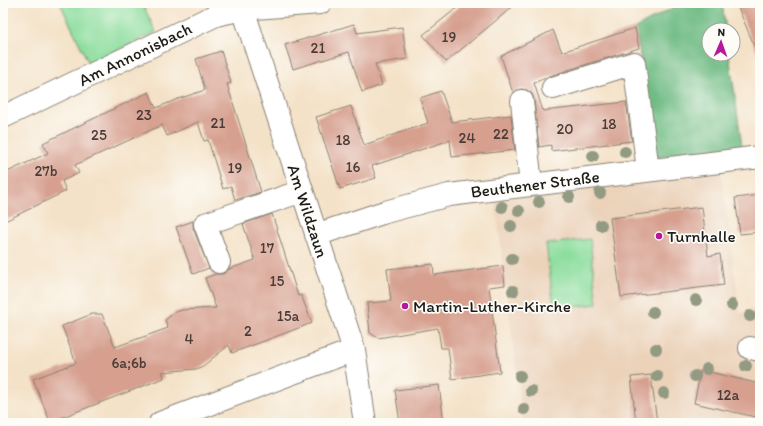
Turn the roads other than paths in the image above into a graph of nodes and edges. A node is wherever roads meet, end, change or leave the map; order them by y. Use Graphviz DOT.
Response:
graph roads {
  1 [pos="320,3"];
  2 [pos="241,6"];
  3 [pos="553,88"];
  4 [pos="522,101"];
  5 [pos="3,117"];
  6 [pos="760,157"];
  7 [pos="648,170"];
  8 [pos="531,185"];
  9 [pos="302,191"];
  10 [pos="316,235"];
  11 [pos="219,262"];
  12 [pos="354,350"];
  13 [pos="160,423"];
  14 [pos="365,423"];
  1 -- 2 [label="street, Am Annonisbach"];
  2 -- 5 [label="street, Am Annonisbach"];
  2 -- 9 [label="street, Am Wildzaun"];
  3 -- 7 [label="street"];
  4 -- 8 [label="street"];
  6 -- 7 [label="street, Beuthener Straße"];
  7 -- 8 [label="street, Beuthener Straße"];
  8 -- 10 [label="street, Beuthener Straße"];
  9 -- 10 [label="street, Am Wildzaun"];
  9 -- 11 [label="street"];
  10 -- 12 [label="street, Am Wildzaun"];
  12 -- 13 [label="street"];
  12 -- 14 [label="street, Am Wildzaun"];
}
